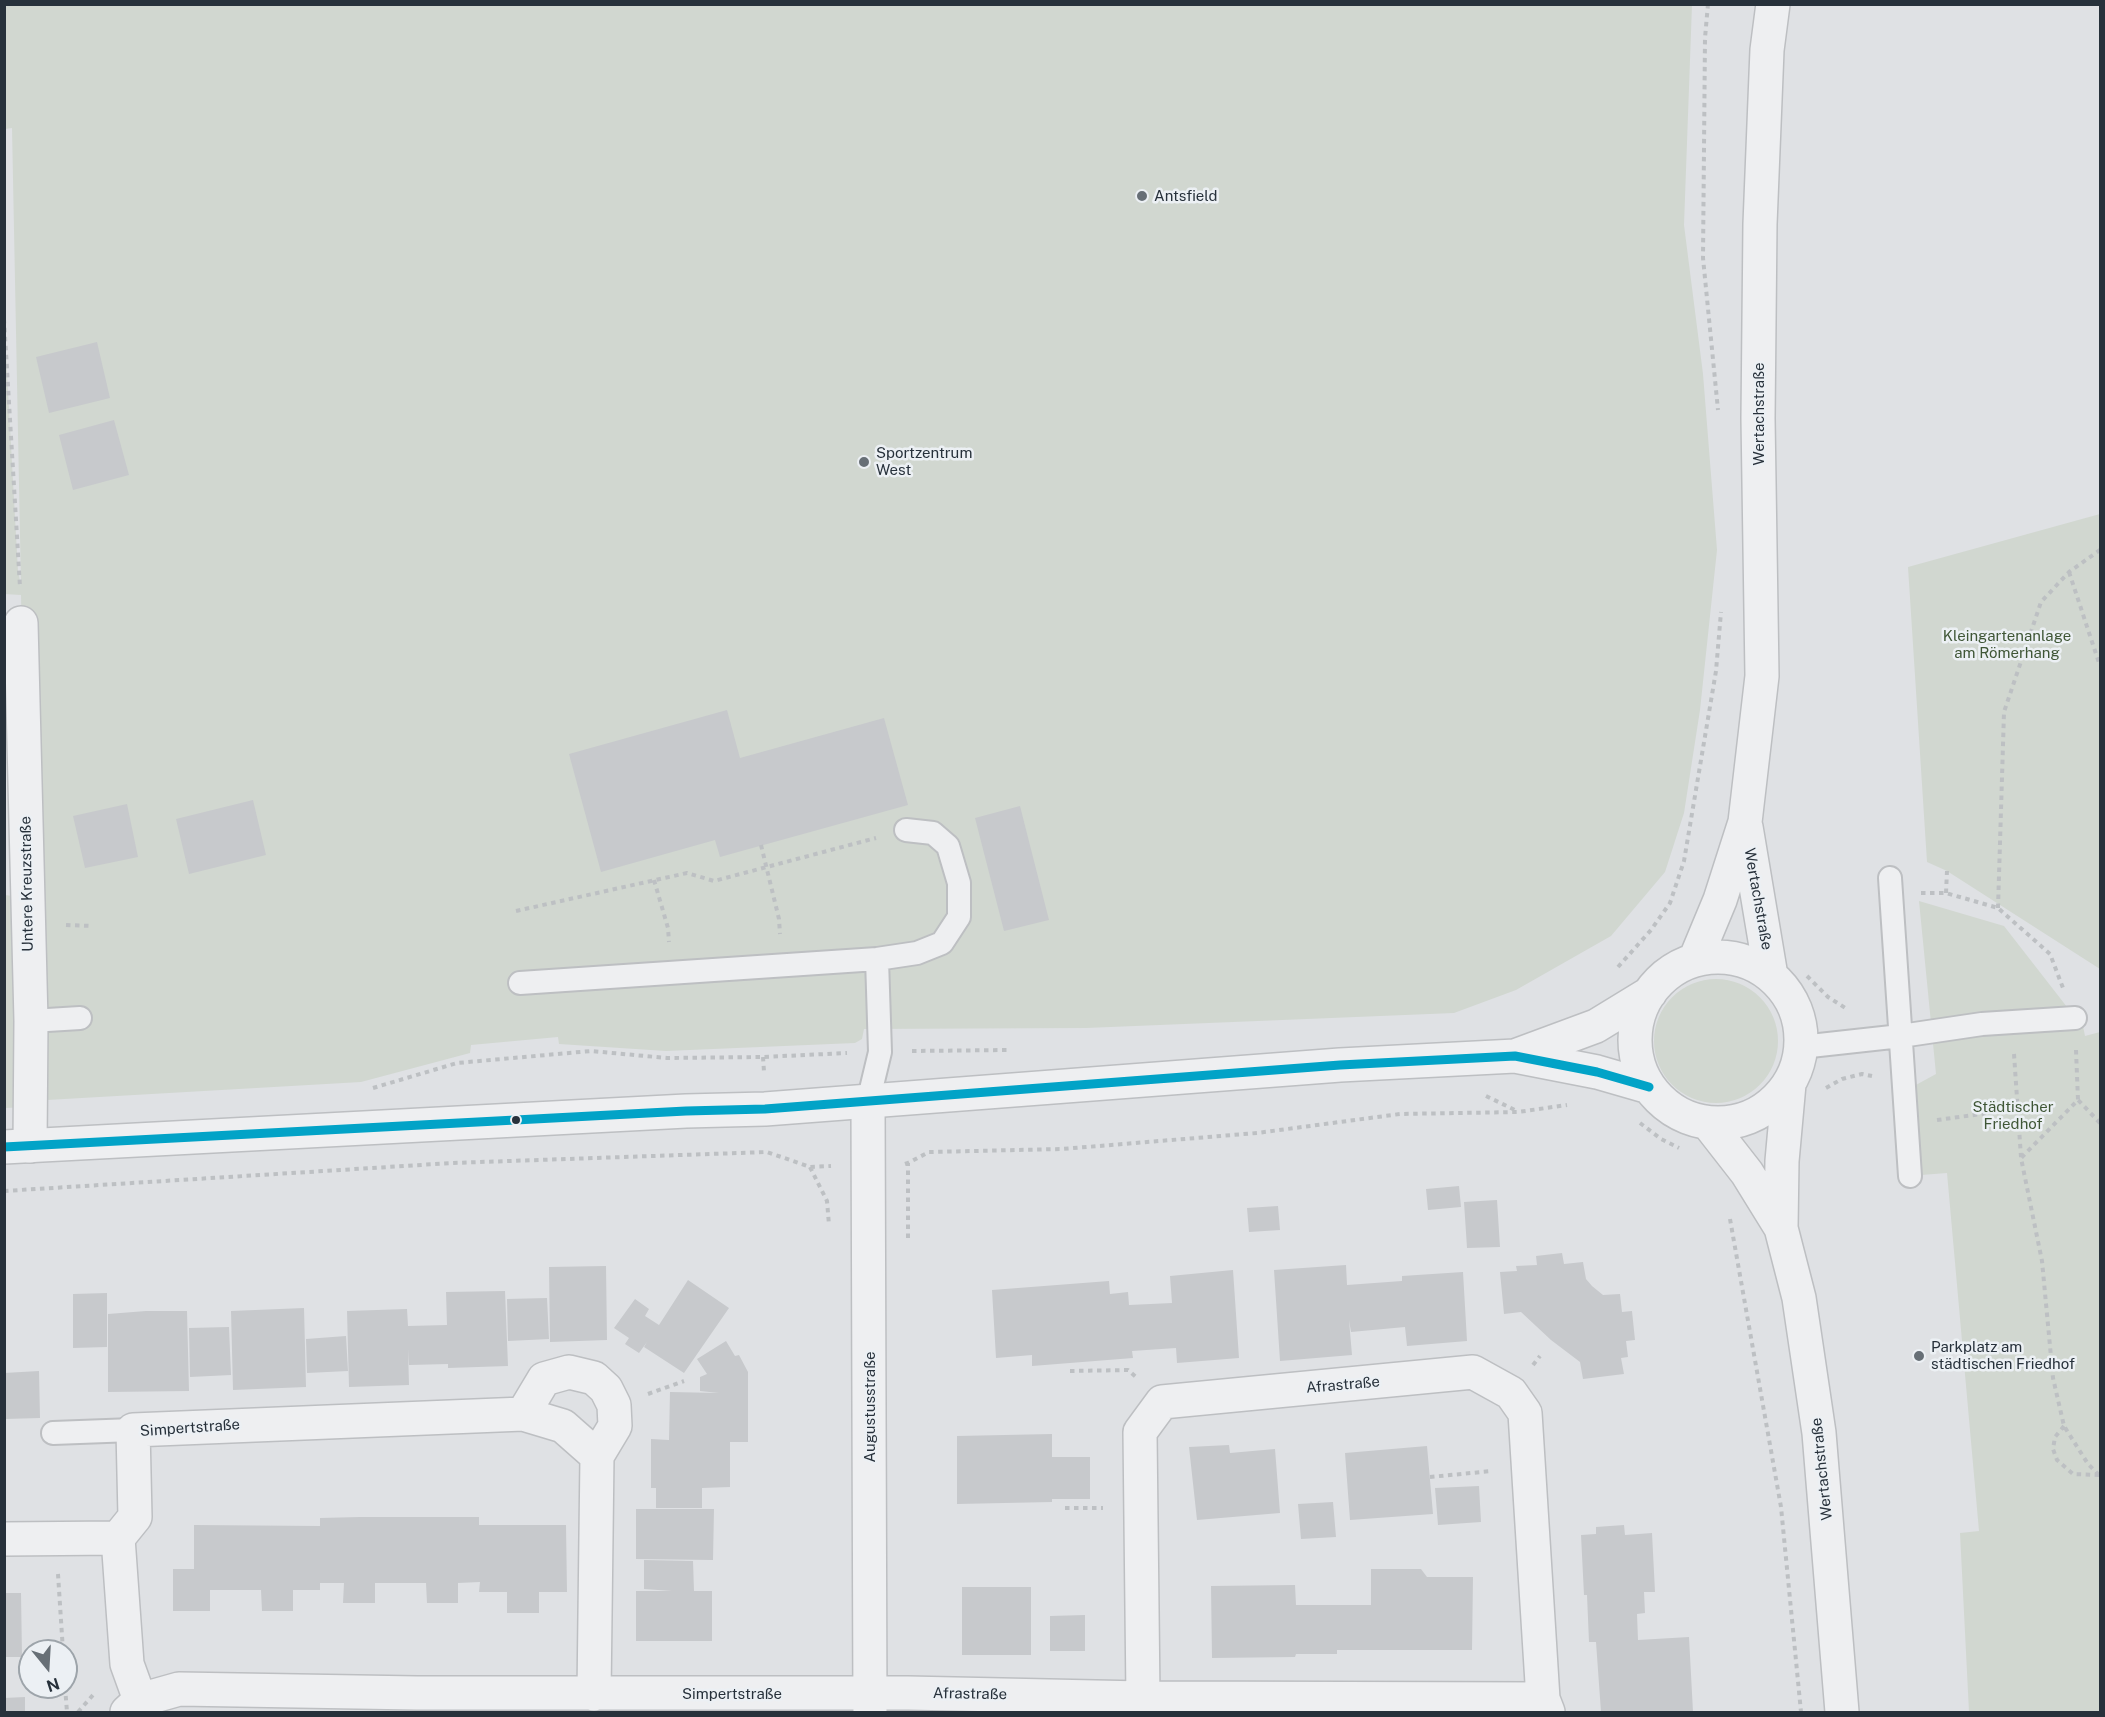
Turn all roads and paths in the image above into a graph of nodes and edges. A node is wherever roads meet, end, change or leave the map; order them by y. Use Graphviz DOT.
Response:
graph roads {
  1 [pos="1708,4"];
  2 [pos="1773,4"];
  3 [pos="4,318"];
  4 [pos="1719,413"];
  5 [pos="2100,550"];
  6 [pos="2069,572"];
  7 [pos="1722,603"];
  8 [pos="21,623"];
  9 [pos="2100,666"];
  10 [pos="1745,822"];
  11 [pos="906,830"];
  12 [pos="761,845"];
  13 [pos="766,867"];
  14 [pos="1947,871"];
  15 [pos="654,880"];
  16 [pos="1891,885"];
  17 [pos="1946,893"];
  18 [pos="1998,908"];
  19 [pos="516,911"];
  20 [pos="877,958"];
  21 [pos="1695,960"];
  22 [pos="782,965"];
  23 [pos="1617,968"];
  24 [pos="670,972"];
  25 [pos="1771,976"];
  26 [pos="520,983"];
  27 [pos="1650,993"];
  28 [pos="80,1017"];
  29 [pos="2075,1018"];
  30 [pos="31,1021"];
  31 [pos="2012,1023"];
  32 [pos="1901,1036"];
  33 [pos="1801,1047"];
  34 [pos="1017,1050"];
  35 [pos="880,1052"];
  36 [pos="1515,1056"];
  37 [pos="1875,1083"];
  38 [pos="1789,1084"];
  39 [pos="1649,1087"];
  40 [pos="1824,1089"];
  41 [pos="363,1091"];
  42 [pos="2078,1100"];
  43 [pos="868,1102"];
  44 [pos="1575,1104"];
  45 [pos="2018,1109"];
  46 [pos="1638,1120"];
  47 [pos="1708,1123"];
  48 [pos="2100,1123"];
  49 [pos="1907,1124"];
  50 [pos="17,1146"];
  51 [pos="1683,1150"];
  52 [pos="2021,1158"];
  53 [pos="870,1166"];
  54 [pos="1910,1176"];
  55 [pos="4,1191"];
  56 [pos="1729,1216"];
  57 [pos="1781,1228"];
  58 [pos="523,1414"];
  59 [pos="2064,1426"];
  60 [pos="133,1430"];
  61 [pos="53,1433"];
  62 [pos="597,1456"];
  63 [pos="1529,1467"];
  64 [pos="2100,1476"];
  65 [pos="1430,1477"];
  66 [pos="56,1538"];
  67 [pos="118,1538"];
  68 [pos="4,1539"];
  69 [pos="62,1639"];
  70 [pos="594,1694"];
  71 [pos="870,1703"];
  72 [pos="1162,1703"];
  73 [pos="1285,1705"];
  74 [pos="133,1706"];
  75 [pos="1546,1706"];
  76 [pos="1801,1713"];
  77 [pos="1842,1713"];
  1 -- 4 [label="path"];
  2 -- 10 [label="street, Wertachstraße"];
  3 -- 8 [label="path"];
  5 -- 6 [label="path"];
  6 -- 9 [label="path"];
  6 -- 18 [label="path"];
  7 -- 23 [label="path"];
  8 -- 30 [label="street, Untere Kreuzstraße"];
  10 -- 21 [label="street, Wertachstraße"];
  10 -- 25 [label="street, Wertachstraße"];
  11 -- 13 [label="path"];
  11 -- 20 [label="lane"];
  12 -- 13 [label="path"];
  13 -- 15 [label="path"];
  13 -- 22 [label="path"];
  14 -- 17 [label="path"];
  15 -- 19 [label="path"];
  15 -- 24 [label="path"];
  16 -- 17 [label="path"];
  16 -- 32 [label="lane"];
  17 -- 18 [label="path"];
  18 -- 29 [label="path"];
  20 -- 22 [label="lane"];
  20 -- 35 [label="lane"];
  21 -- 25 [label="street"];
  21 -- 27 [label="street"];
  22 -- 24 [label="lane"];
  24 -- 26 [label="lane"];
  25 -- 33 [label="street"];
  27 -- 36 [label="street"];
  27 -- 39 [label="street"];
  28 -- 30 [label="lane"];
  29 -- 31 [label="lane"];
  29 -- 42 [label="path"];
  30 -- 50 [label="street, Untere Kreuzstraße"];
  31 -- 32 [label="lane"];
  31 -- 45 [label="path"];
  32 -- 33 [label="lane"];
  32 -- 49 [label="lane"];
  33 -- 38 [label="street"];
  34 -- 35 [label="path"];
  35 -- 41 [label="path"];
  35 -- 43 [label="lane"];
  36 -- 39 [label="street"];
  36 -- 43 [label="street"];
  37 -- 40 [label="path"];
  38 -- 47 [label="street"];
  38 -- 57 [label="street, Wertachstraße"];
  39 -- 47 [label="street"];
  42 -- 48 [label="path"];
  42 -- 52 [label="path"];
  43 -- 50 [label="street"];
  43 -- 53 [label="street, Augustusstraße"];
  44 -- 53 [label="path"];
  45 -- 49 [label="path"];
  45 -- 52 [label="path"];
  46 -- 51 [label="path"];
  47 -- 57 [label="street, Wertachstraße"];
  49 -- 54 [label="lane"];
  52 -- 59 [label="path"];
  53 -- 55 [label="path"];
  53 -- 71 [label="street, Augustusstraße"];
  56 -- 76 [label="path"];
  57 -- 77 [label="street, Wertachstraße"];
  58 -- 60 [label="street, Simpertstraße"];
  58 -- 62 [label="street, Simpertstraße"];
  58 -- 62 [label="street"];
  59 -- 64 [label="path"];
  59 -- 64 [label="path"];
  60 -- 61 [label="lane"];
  60 -- 67 [label="street, Simpertstraße"];
  62 -- 70 [label="street"];
  63 -- 65 [label="path"];
  63 -- 72 [label="street, Afrastraße"];
  63 -- 75 [label="street, Afrastraße"];
  66 -- 67 [label="street"];
  66 -- 68 [label="street"];
  66 -- 69 [label="path"];
  67 -- 74 [label="street, Simpertstraße"];
  70 -- 71 [label="street, Simpertstraße"];
  70 -- 74 [label="street, Simpertstraße"];
  71 -- 72 [label="street, Afrastraße"];
  72 -- 73 [label="street, Afrastraße"];
  73 -- 75 [label="street, Afrastraße"];
}
